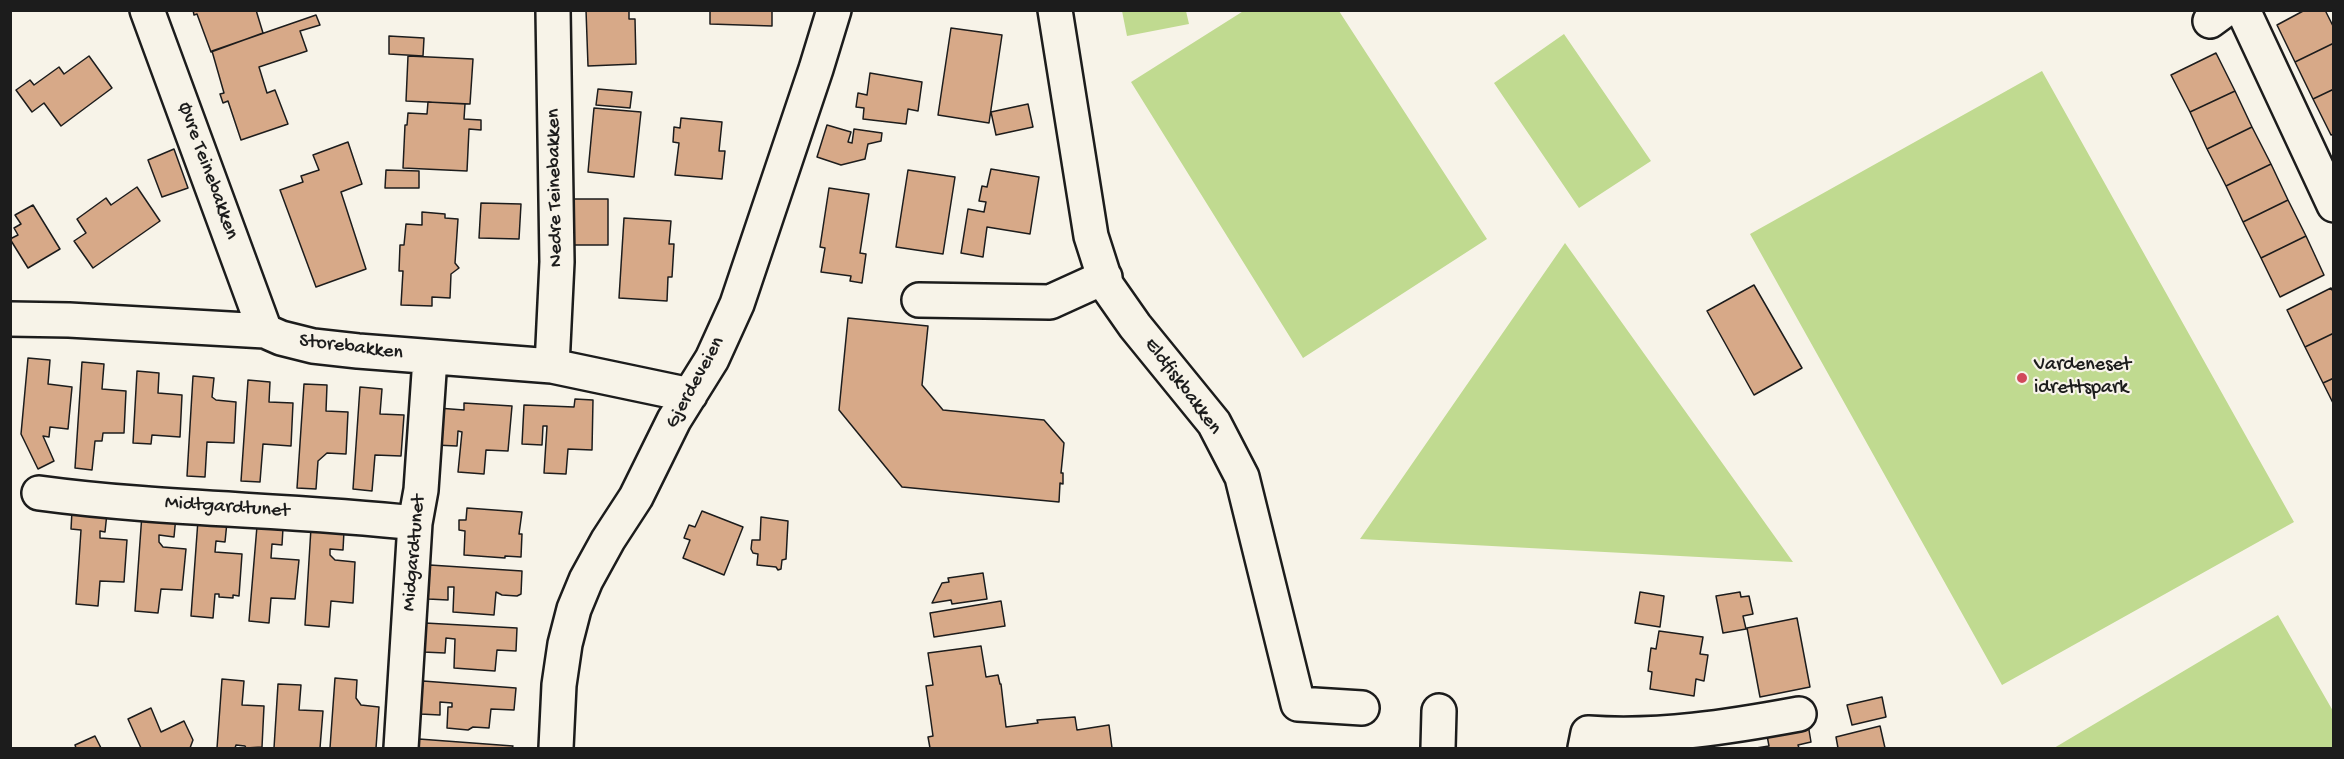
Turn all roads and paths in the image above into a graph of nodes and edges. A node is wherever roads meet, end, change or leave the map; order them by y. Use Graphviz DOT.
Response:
graph roads {
  1 [pos="147,10"];
  2 [pos="553,10"];
  3 [pos="834,10"];
  4 [pos="1055,10"];
  5 [pos="2243,10"];
  6 [pos="2334,205"];
  7 [pos="1105,277"];
  8 [pos="919,300"];
  9 [pos="10,319"];
  10 [pos="265,332"];
  11 [pos="430,358"];
  12 [pos="552,366"];
  13 [pos="690,395"];
  14 [pos="39,493"];
  15 [pos="414,523"];
  16 [pos="1362,708"];
  17 [pos="1439,711"];
  18 [pos="1799,714"];
  19 [pos="401,748"];
  20 [pos="556,748"];
  21 [pos="1438,748"];
  22 [pos="1586,748"];
  1 -- 10 [label="street, Øvre Teinebakken"];
  2 -- 12 [label="street, Nedre Teinebakken"];
  3 -- 13 [label="street, Gjerdeveien"];
  4 -- 7 [label="street, Eldfiskbakken"];
  5 -- 6 [label="street"];
  7 -- 8 [label="street"];
  7 -- 16 [label="street, Eldfiskbakken"];
  9 -- 10 [label="street, Storebakken"];
  10 -- 11 [label="street, Storebakken"];
  11 -- 12 [label="street, Storebakken"];
  11 -- 15 [label="street, Midgardtunet"];
  12 -- 13 [label="street, Storebakken"];
  13 -- 20 [label="street, Gjerdeveien"];
  14 -- 15 [label="street, Midtgardtunet"];
  15 -- 19 [label="street, Midgardtunet"];
  17 -- 21 [label="street"];
  18 -- 22 [label="street"];
}
